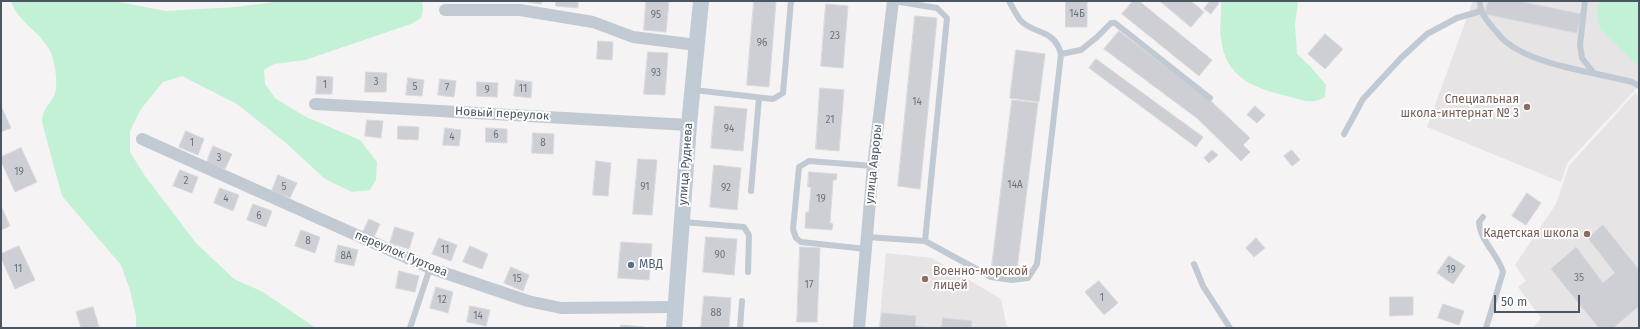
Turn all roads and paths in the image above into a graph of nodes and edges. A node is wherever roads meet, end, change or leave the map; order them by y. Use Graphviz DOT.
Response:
graph roads {
  1 [pos="701,1"];
  2 [pos="791,1"];
  3 [pos="893,1"];
  4 [pos="1009,1"];
  5 [pos="1480,1"];
  6 [pos="1585,1"];
  7 [pos="445,10"];
  8 [pos="1481,11"];
  9 [pos="697,45"];
  10 [pos="1061,54"];
  11 [pos="1593,72"];
  12 [pos="1639,86"];
  13 [pos="692,90"];
  14 [pos="759,98"];
  15 [pos="1210,98"];
  16 [pos="315,104"];
  17 [pos="689,124"];
  18 [pos="1344,134"];
  19 [pos="142,139"];
  20 [pos="873,166"];
  21 [pos="751,191"];
  22 [pos="1483,217"];
  23 [pos="682,222"];
  24 [pos="924,241"];
  25 [pos="867,243"];
  26 [pos="1194,264"];
  27 [pos="430,268"];
  28 [pos="748,272"];
  29 [pos="742,301"];
  30 [pos="675,306"];
  31 [pos="410,328"];
  32 [pos="674,328"];
  33 [pos="740,328"];
  34 [pos="859,328"];
  35 [pos="1230,328"];
  36 [pos="1486,328"];
  1 -- 9 [label="main road, улица Руднева"];
  2 -- 14 [label="lane"];
  3 -- 20 [label="street, улица Авроры"];
  3 -- 24 [label="lane"];
  4 -- 10 [label="lane"];
  5 -- 8 [label="lane"];
  6 -- 11 [label="lane"];
  7 -- 9 [label="street"];
  8 -- 11 [label="lane"];
  8 -- 18 [label="lane"];
  9 -- 13 [label="main road, улица Руднева"];
  10 -- 15 [label="lane"];
  10 -- 24 [label="lane"];
  11 -- 12 [label="lane"];
  13 -- 14 [label="lane"];
  13 -- 17 [label="main road, улица Руднева"];
  14 -- 21 [label="lane"];
  16 -- 17 [label="street, Новый переулок"];
  17 -- 23 [label="main road, улица Руднева"];
  19 -- 27 [label="street, переулок Гуртова"];
  20 -- 25 [label="street, улица Авроры"];
  20 -- 25 [label="lane"];
  22 -- 36 [label="lane"];
  23 -- 28 [label="lane"];
  23 -- 30 [label="main road, улица Руднева"];
  24 -- 25 [label="lane"];
  25 -- 34 [label="street, улица Авроры"];
  26 -- 35 [label="lane"];
  27 -- 30 [label="street, переулок Гуртова"];
  27 -- 31 [label="lane"];
  29 -- 33 [label="lane"];
  30 -- 32 [label="main road, улица Руднева"];
}
